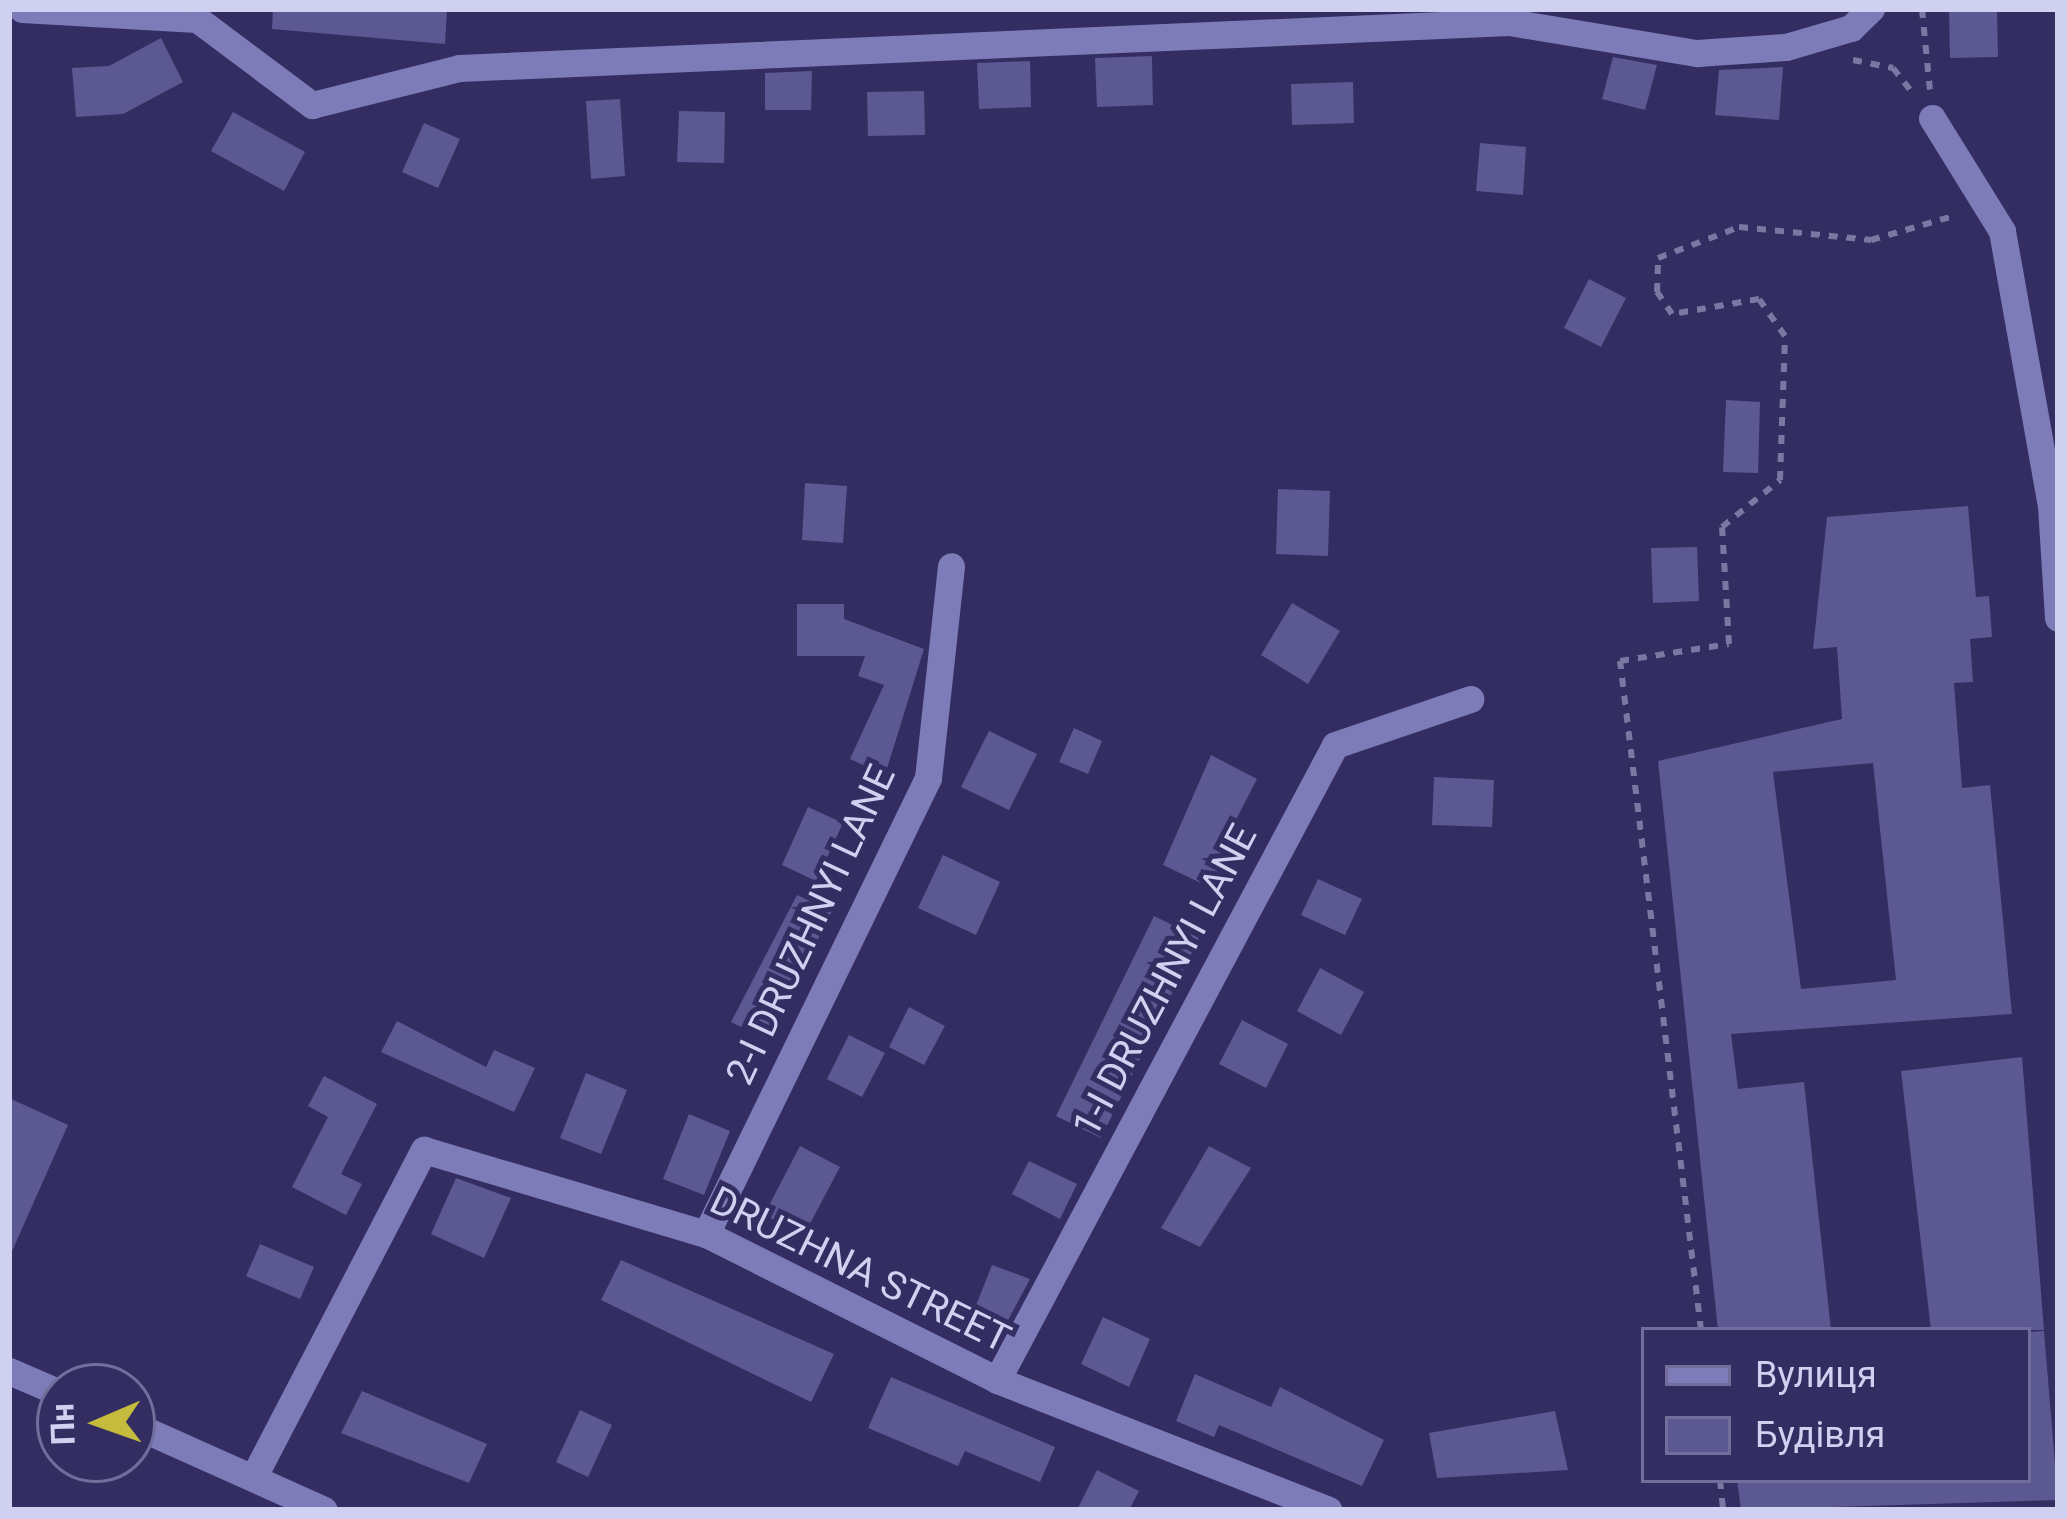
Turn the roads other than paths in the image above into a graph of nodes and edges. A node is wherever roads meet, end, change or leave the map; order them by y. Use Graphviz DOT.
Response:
graph roads {
  1 [pos="22,9"];
  2 [pos="1870,9"];
  3 [pos="1932,118"];
  4 [pos="951,566"];
  5 [pos="2058,618"];
  6 [pos="1470,699"];
  7 [pos="706,1234"];
  8 [pos="997,1380"];
  9 [pos="156,1434"];
  10 [pos="254,1476"];
  11 [pos="324,1510"];
  12 [pos="1328,1510"];
  1 -- 2 [label="street"];
  3 -- 5 [label="street"];
  4 -- 7 [label="street, 2-I DRUZHNYI LANE"];
  6 -- 8 [label="street, 1-I DRUZHNYI LANE"];
  7 -- 8 [label="street, DRUZHNA STREET"];
  7 -- 10 [label="street, DRUZHNA STREET"];
  8 -- 12 [label="street, DRUZHNA STREET"];
  9 -- 10 [label="street"];
  10 -- 11 [label="street"];
}
